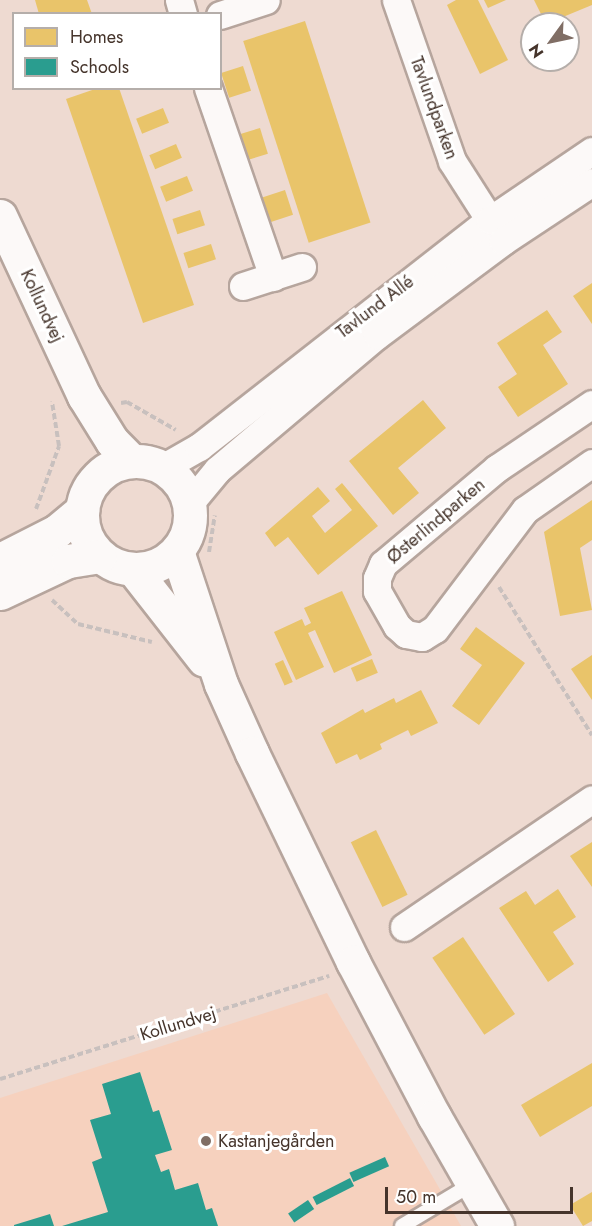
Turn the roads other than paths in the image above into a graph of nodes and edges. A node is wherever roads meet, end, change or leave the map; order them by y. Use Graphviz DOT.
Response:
graph roads {
  1 [pos="266,0"];
  2 [pos="396,0"];
  3 [pos="222,14"];
  4 [pos="209,90"];
  5 [pos="592,151"];
  6 [pos="592,182"];
  7 [pos="0,216"];
  8 [pos="496,230"];
  9 [pos="302,267"];
  10 [pos="273,277"];
  11 [pos="243,286"];
  12 [pos="592,404"];
  13 [pos="89,405"];
  14 [pos="592,463"];
  15 [pos="147,464"];
  16 [pos="96,478"];
  17 [pos="205,504"];
  18 [pos="82,510"];
  19 [pos="177,551"];
  20 [pos="100,556"];
  21 [pos="0,560"];
  22 [pos="133,569"];
  23 [pos="0,593"];
  24 [pos="221,684"];
  25 [pos="592,799"];
  26 [pos="404,927"];
  27 [pos="473,1184"];
  28 [pos="422,1221"];
  29 [pos="487,1222"];
  30 [pos="402,1226"];
  1 -- 3 [label="street"];
  2 -- 8 [label="street, Tavlundparken"];
  4 -- 10 [label="street"];
  5 -- 8 [label="street, Tavlund Allé"];
  6 -- 8 [label="street, Tavlund Allé"];
  7 -- 13 [label="street, Kollundvej"];
  8 -- 15 [label="street, Tavlund Allé"];
  8 -- 17 [label="street, Tavlund Allé"];
  9 -- 10 [label="street"];
  10 -- 11 [label="street"];
  12 -- 14 [label="street, Østerlindparken"];
  13 -- 15 [label="street, Kollundvej"];
  13 -- 16 [label="street, Kollundvej"];
  15 -- 16 [label="street"];
  15 -- 17 [label="street"];
  16 -- 18 [label="street"];
  17 -- 19 [label="street"];
  18 -- 20 [label="street"];
  18 -- 21 [label="street"];
  19 -- 22 [label="street"];
  19 -- 24 [label="street"];
  20 -- 22 [label="street"];
  20 -- 23 [label="street"];
  22 -- 24 [label="street"];
  24 -- 27 [label="street"];
  25 -- 26 [label="street"];
  27 -- 28 [label="lane"];
  27 -- 29 [label="street"];
  28 -- 30 [label="lane"];
}
